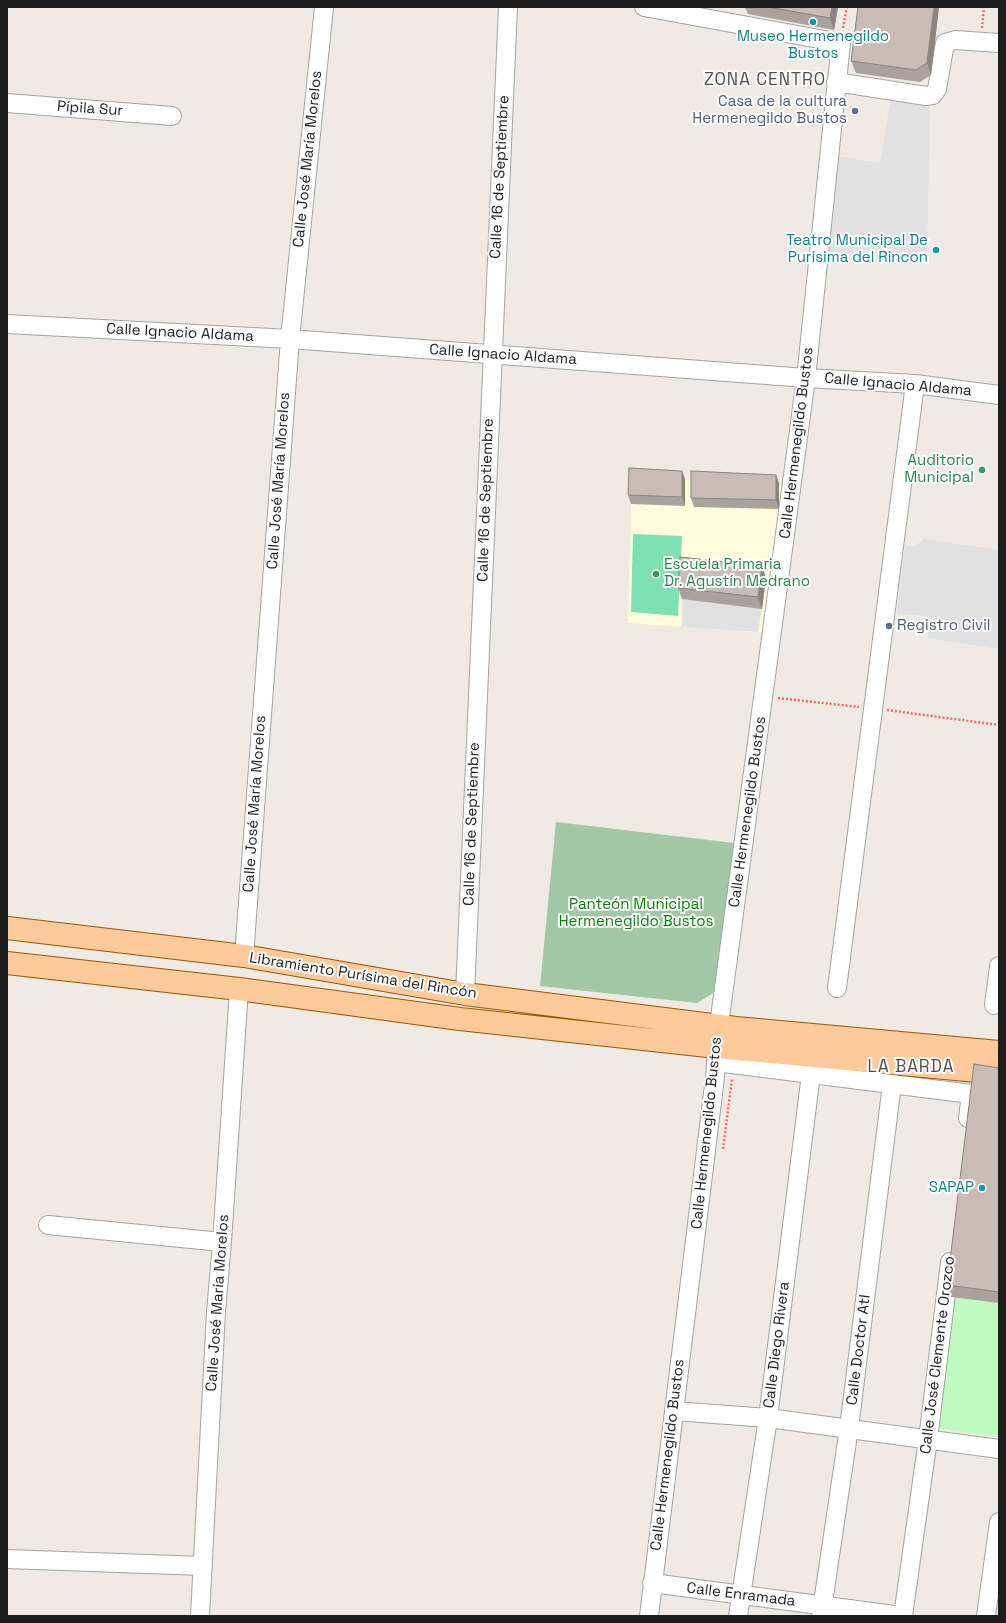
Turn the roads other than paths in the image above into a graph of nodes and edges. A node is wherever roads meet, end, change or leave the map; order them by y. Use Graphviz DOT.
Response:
graph roads {
  1 [pos="324,7"];
  2 [pos="508,7"];
  3 [pos="644,7"];
  4 [pos="999,43"];
  5 [pos="836,82"];
  6 [pos="7,103"];
  7 [pos="172,116"];
  8 [pos="7,324"];
  9 [pos="290,339"];
  10 [pos="492,354"];
  11 [pos="806,378"];
  12 [pos="915,384"];
  13 [pos="999,395"];
  14 [pos="7,928"];
  15 [pos="244,956"];
  16 [pos="7,962"];
  17 [pos="999,966"];
  18 [pos="837,988"];
  19 [pos="239,989"];
  20 [pos="465,994"];
  21 [pos="994,1005"];
  22 [pos="719,1025"];
  23 [pos="999,1052"];
  24 [pos="716,1055"];
  25 [pos="999,1073"];
  26 [pos="811,1074"];
  27 [pos="892,1084"];
  28 [pos="966,1133"];
  29 [pos="48,1225"];
  30 [pos="222,1242"];
  31 [pos="952,1243"];
  32 [pos="674,1411"];
  33 [pos="768,1418"];
  34 [pos="849,1428"];
  35 [pos="928,1439"];
  36 [pos="999,1449"];
  37 [pos="999,1522"];
  38 [pos="7,1559"];
  39 [pos="203,1566"];
  40 [pos="652,1583"];
  41 [pos="741,1595"];
  42 [pos="822,1611"];
  43 [pos="200,1616"];
  44 [pos="648,1616"];
  45 [pos="738,1616"];
  46 [pos="902,1616"];
  47 [pos="986,1616"];
  1 -- 9 [label="street, Calle José María Morelos"];
  2 -- 10 [label="street, Calle 16 de Septiembre"];
  3 -- 5 [label="street, Calle Hermenegildo Bustos"];
  4 -- 5 [label="street"];
  5 -- 11 [label="street, Calle Hermenegildo Bustos"];
  6 -- 7 [label="street, Pípila Sur"];
  8 -- 9 [label="street, Calle Ignacio Aldama"];
  9 -- 10 [label="street, Calle Ignacio Aldama"];
  9 -- 15 [label="street, Calle José María Morelos"];
  10 -- 11 [label="street, Calle Ignacio Aldama"];
  10 -- 20 [label="street, Calle 16 de Septiembre"];
  11 -- 12 [label="street, Calle Ignacio Aldama"];
  11 -- 22 [label="street, Calle Hermenegildo Bustos"];
  12 -- 13 [label="street, Calle Ignacio Aldama"];
  12 -- 18 [label="street"];
  14 -- 15 [label="main road, Libramiento Purísima del Rincón"];
  15 -- 20 [label="main road, Libramiento Purísima del Rincón"];
  16 -- 19 [label="main road, Libramiento Purísima del Rincón"];
  17 -- 21 [label="street"];
  19 -- 24 [label="main road, Libramiento Purísima del Rincón"];
  19 -- 30 [label="street, Calle José María Morelos"];
  20 -- 22 [label="main road, Libramiento Purísima del Rincón"];
  22 -- 23 [label="main road, Libramiento Purísima del Rincón"];
  22 -- 24 [label="street, Calle Hermenegildo Bustos"];
  24 -- 25 [label="main road, Libramiento Purísima del Rincón"];
  24 -- 26 [label="street"];
  24 -- 32 [label="street, Calle Hermenegildo Bustos"];
  26 -- 27 [label="street"];
  26 -- 33 [label="street, Calle Diego Rivera"];
  27 -- 28 [label="street"];
  27 -- 34 [label="street, Calle Doctor Atl"];
  29 -- 30 [label="street"];
  30 -- 39 [label="street, Calle José María Morelos"];
  31 -- 35 [label="street, Calle José Clemente Orozco"];
  32 -- 33 [label="street"];
  32 -- 40 [label="street, Calle Hermenegildo Bustos"];
  33 -- 34 [label="street"];
  33 -- 41 [label="street, Calle Diego Rivera"];
  34 -- 35 [label="street"];
  34 -- 42 [label="street, Calle Doctor Atl"];
  35 -- 36 [label="street"];
  35 -- 46 [label="street, Calle José Clemente Orozco"];
  37 -- 47 [label="street"];
  38 -- 39 [label="street"];
  39 -- 43 [label="street, Calle José María Morelos"];
  40 -- 41 [label="street, Calle Enramada"];
  40 -- 44 [label="street, Calle Hermenegildo Bustos"];
  41 -- 42 [label="street, Calle Enramada"];
  41 -- 45 [label="street, Calle Diego Rivera"];
  42 -- 46 [label="street, Calle Enramada"];
}
